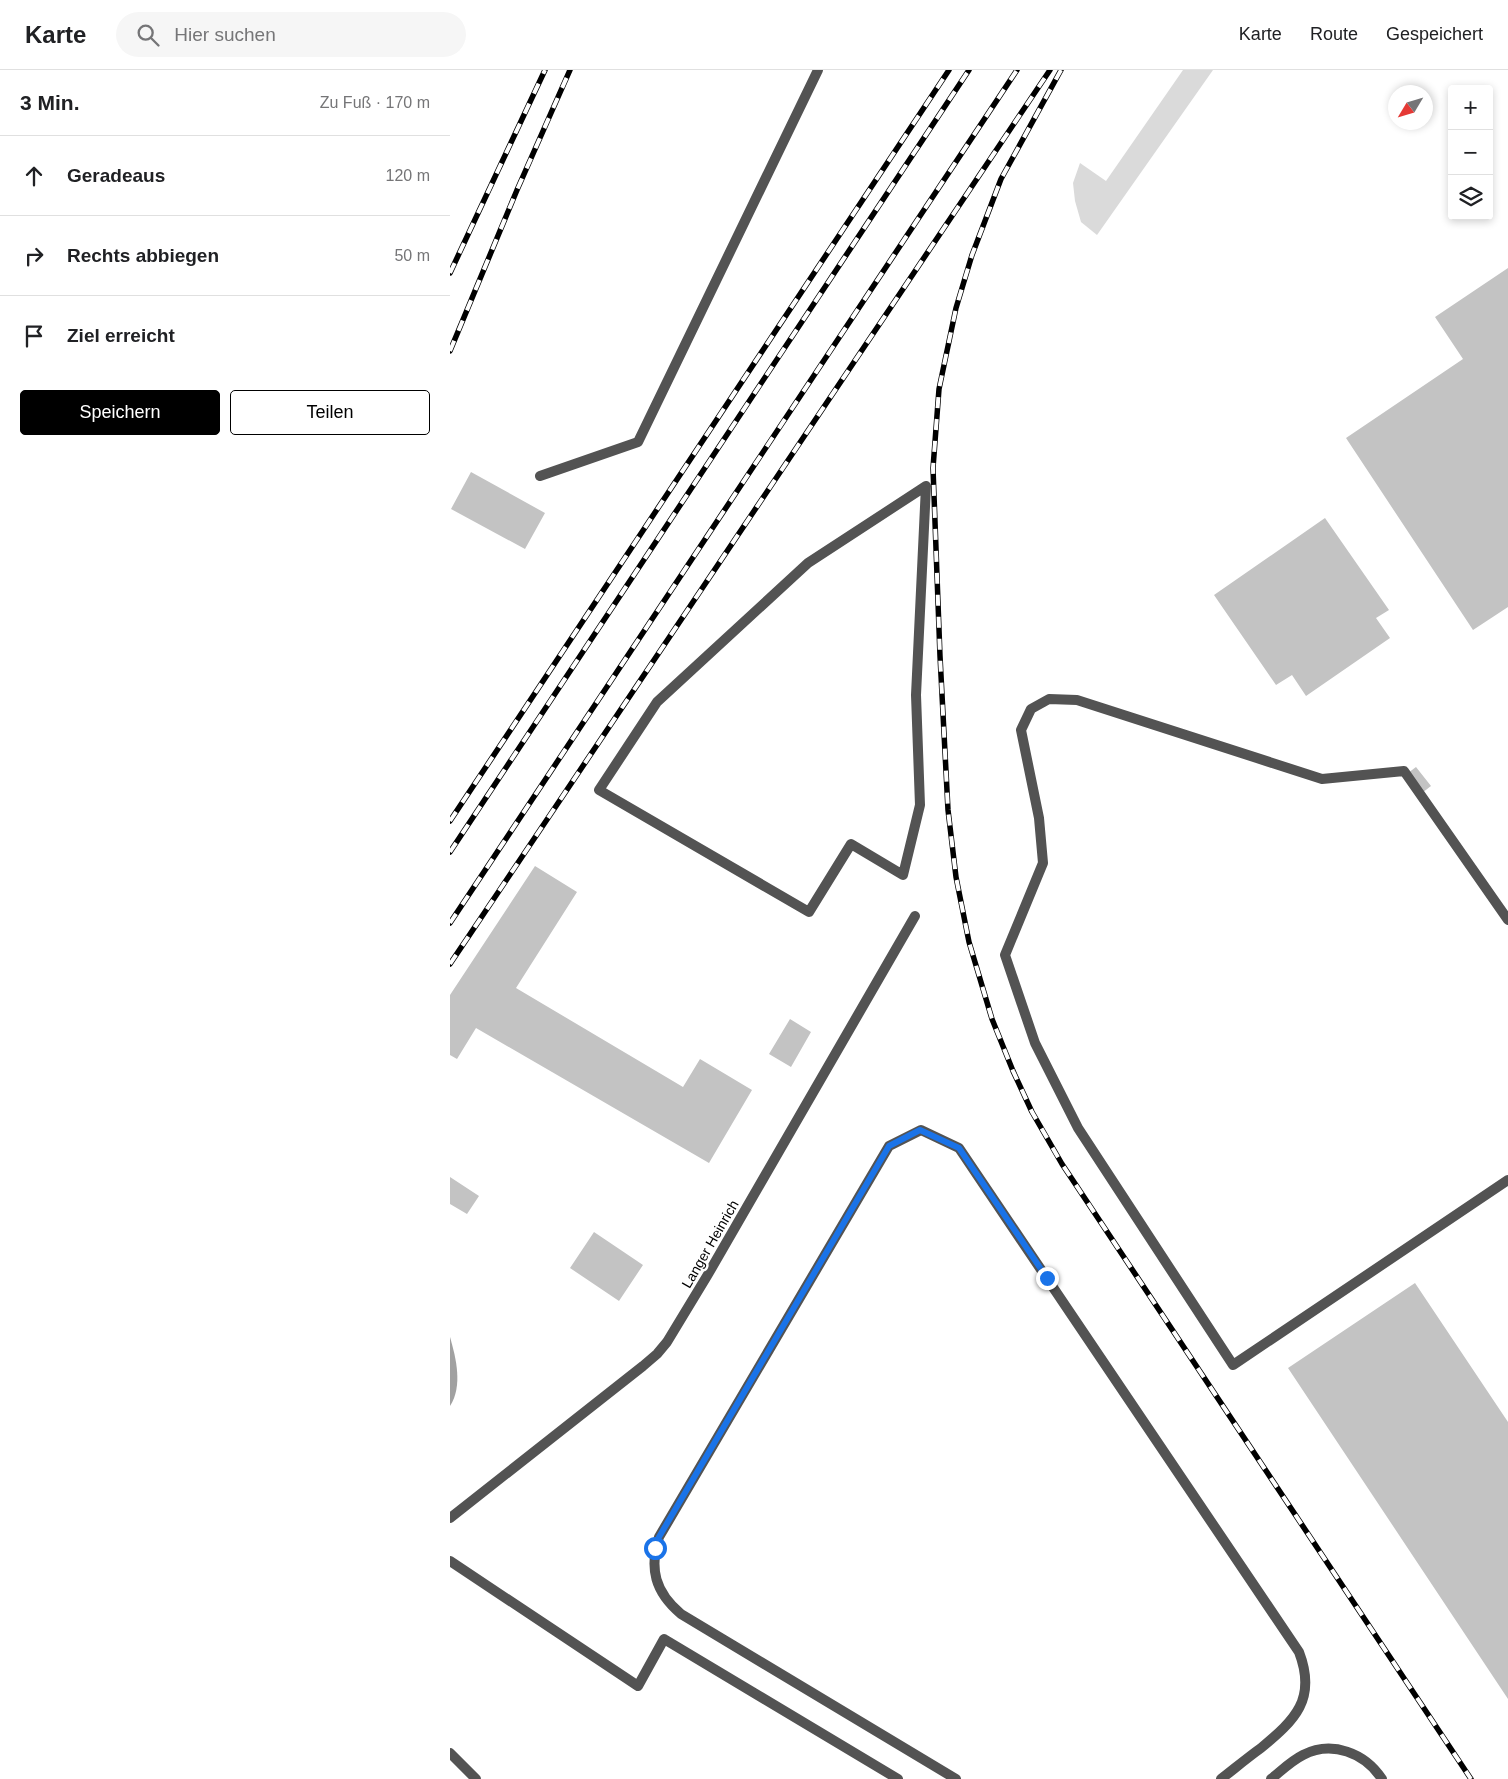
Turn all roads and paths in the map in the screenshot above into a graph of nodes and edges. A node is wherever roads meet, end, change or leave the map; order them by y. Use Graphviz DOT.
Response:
graph roads {
  1 [pos="818,70"];
  2 [pos="540,476"];
  3 [pos="926,486"];
  4 [pos="915,916"];
  5 [pos="1508,920"];
  6 [pos="1508,1180"];
  7 [pos="450,1518"];
  8 [pos="450,1561"];
  9 [pos="450,1753"];
  10 [pos="476,1779"];
  11 [pos="898,1779"];
  12 [pos="956,1779"];
  13 [pos="1221,1779"];
  14 [pos="1271,1779"];
  15 [pos="1382,1779"];
  1 -- 2 [label="street"];
  3 -- 3 [label="street"];
  4 -- 7 [label="street, Langer Heinrich"];
  5 -- 6 [label="street"];
  8 -- 11 [label="street"];
  9 -- 10 [label="street"];
  12 -- 13 [label="street"];
  14 -- 15 [label="street"];
}
